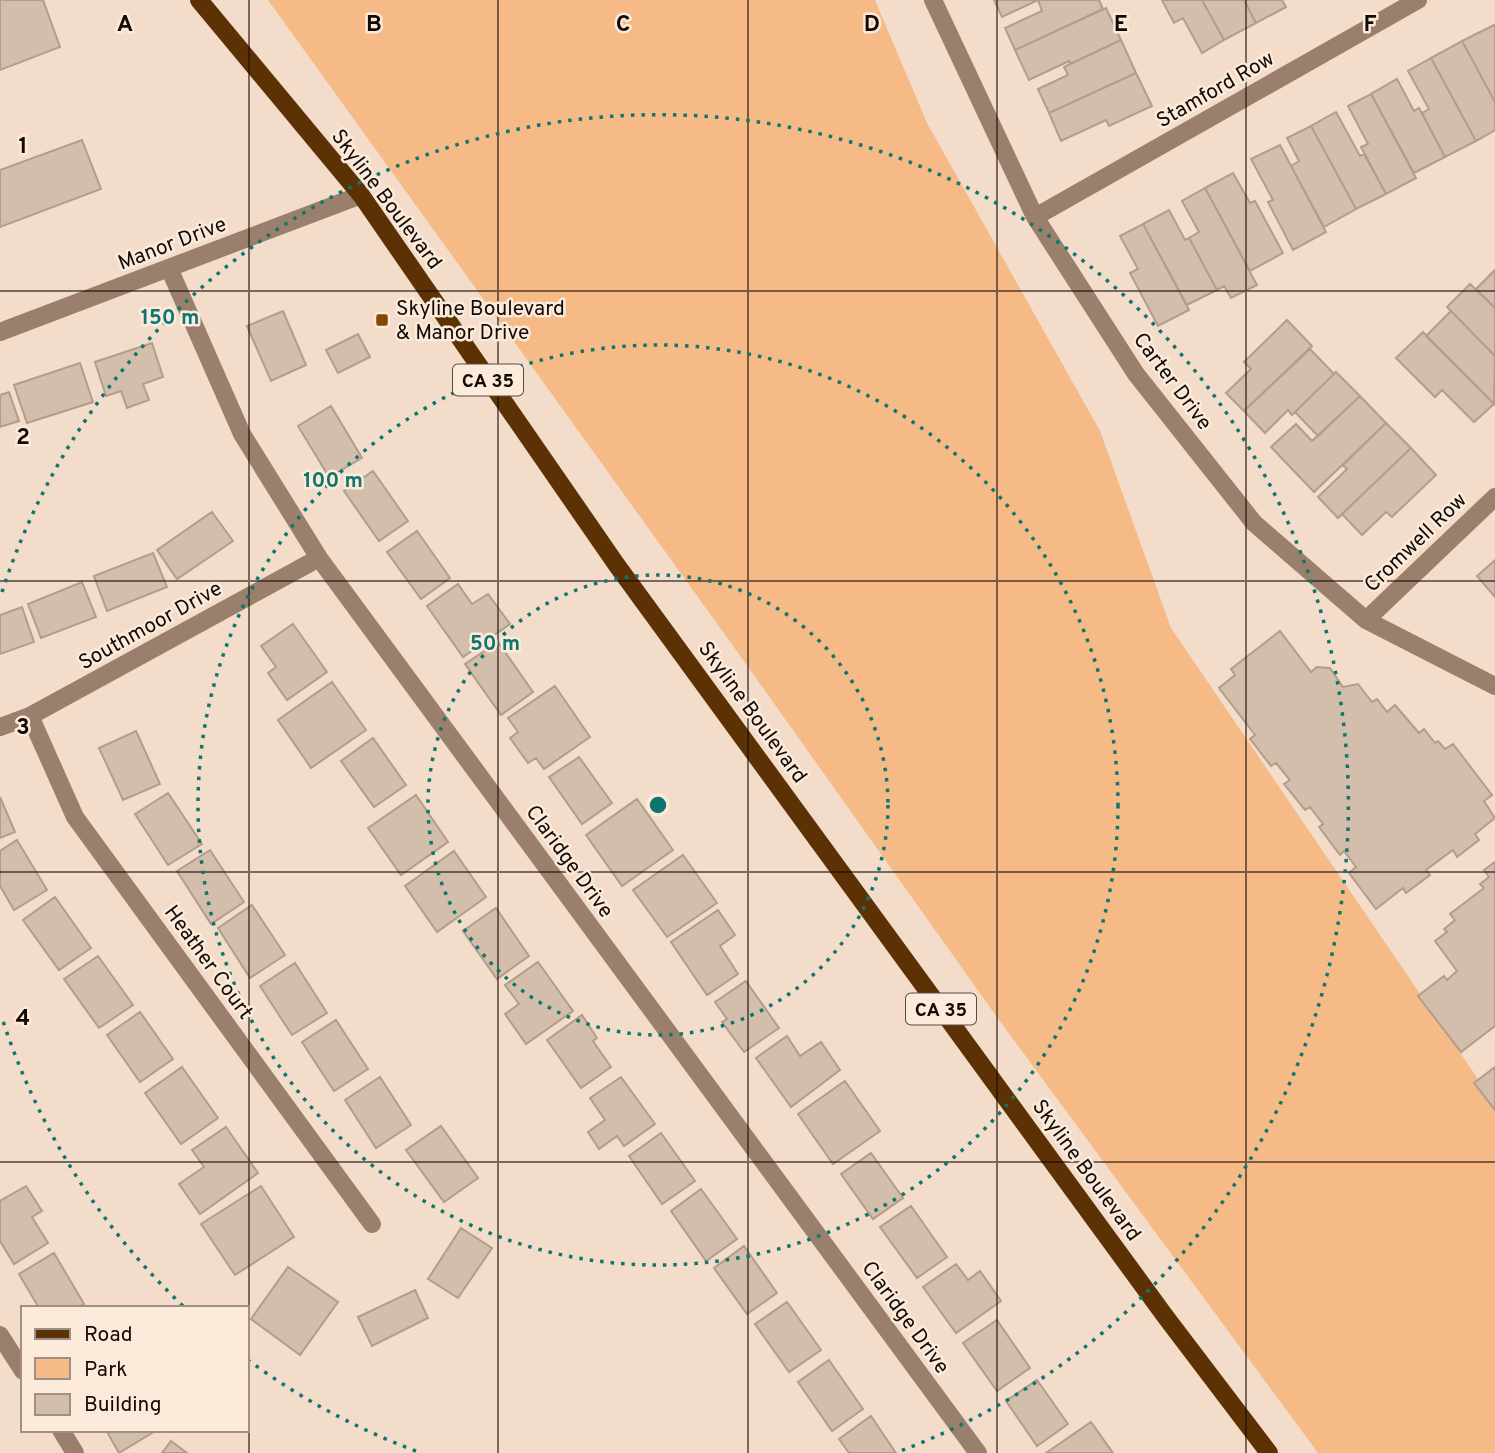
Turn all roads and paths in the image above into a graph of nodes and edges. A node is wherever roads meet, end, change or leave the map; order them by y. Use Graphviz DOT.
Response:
graph roads {
  1 [pos="199,0"];
  2 [pos="933,0"];
  3 [pos="1418,0"];
  4 [pos="361,195"];
  5 [pos="1035,217"];
  6 [pos="169,268"];
  7 [pos="0,332"];
  8 [pos="1495,497"];
  9 [pos="320,558"];
  10 [pos="1366,620"];
  11 [pos="1495,687"];
  12 [pos="30,716"];
  13 [pos="0,727"];
  14 [pos="372,1224"];
  15 [pos="0,1335"];
  16 [pos="21,1368"];
  17 [pos="62,1432"];
  18 [pos="75,1453"];
  19 [pos="978,1453"];
  20 [pos="1269,1453"];
  1 -- 4 [label="main road, Skyline Boulevard / CA 35"];
  2 -- 5 [label="street, Carter Drive"];
  3 -- 5 [label="street, Stamford Row"];
  4 -- 6 [label="street, Manor Drive"];
  4 -- 20 [label="main road, Skyline Boulevard / CA 35"];
  5 -- 10 [label="street, Carter Drive"];
  6 -- 7 [label="street, Manor Drive"];
  6 -- 9 [label="street, Claridge Drive"];
  8 -- 10 [label="street, Cromwell Row"];
  9 -- 12 [label="street, Southmoor Drive"];
  9 -- 19 [label="street, Claridge Drive"];
  10 -- 11 [label="street, Carter Drive"];
  12 -- 13 [label="street, Southmoor Drive"];
  12 -- 14 [label="street, Heather Court"];
  15 -- 16 [label="street"];
  17 -- 18 [label="street"];
}
